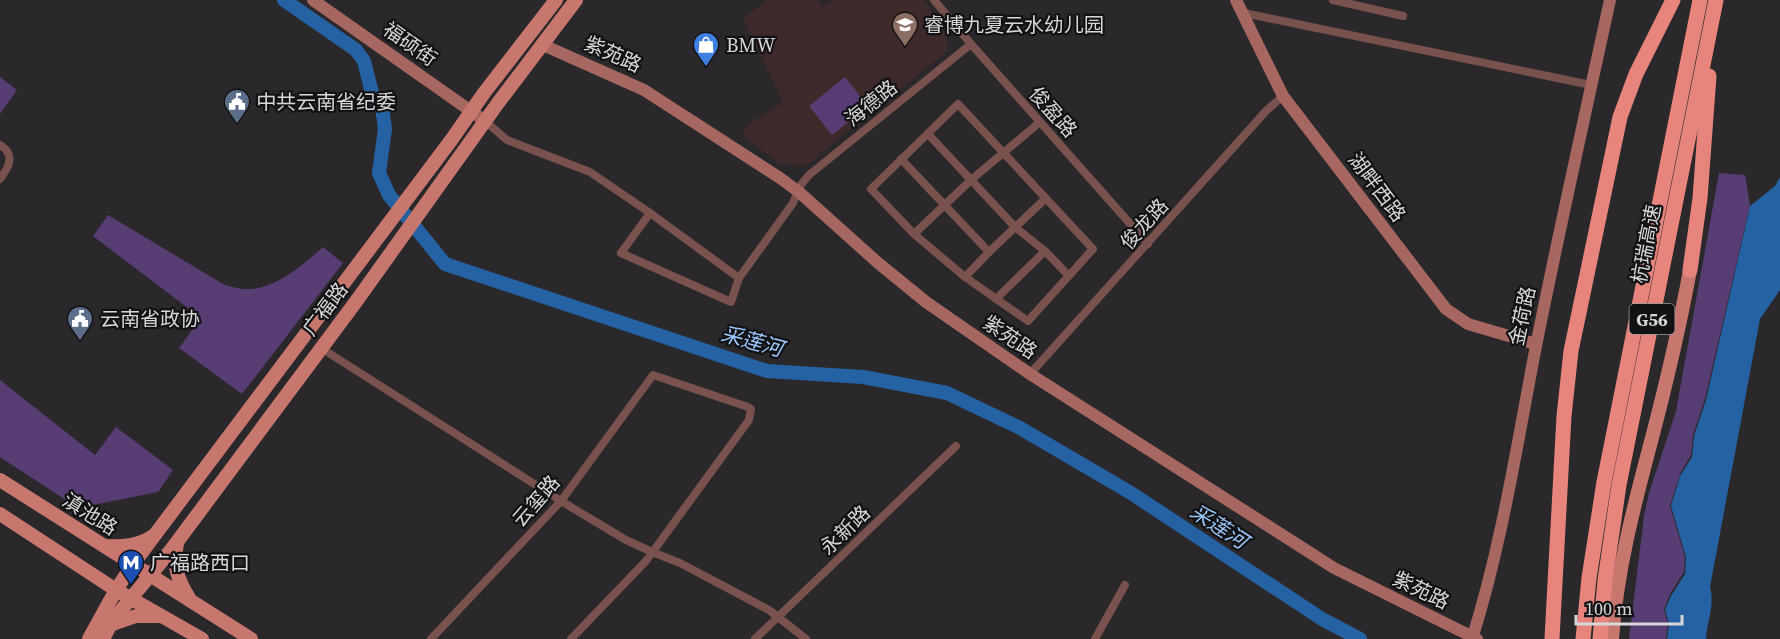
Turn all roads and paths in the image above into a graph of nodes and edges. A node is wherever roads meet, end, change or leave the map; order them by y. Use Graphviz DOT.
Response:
graph roads {
  1 [pos="313,0"];
  2 [pos="556,0"];
  3 [pos="576,0"];
  4 [pos="934,0"];
  5 [pos="1236,0"];
  6 [pos="1333,0"];
  7 [pos="1610,0"];
  8 [pos="1673,0"];
  9 [pos="1700,0"];
  10 [pos="1716,0"];
  11 [pos="1244,13"];
  12 [pos="1403,16"];
  13 [pos="971,44"];
  14 [pos="543,45"];
  15 [pos="1591,85"];
  16 [pos="1283,96"];
  17 [pos="472,111"];
  18 [pos="485,121"];
  19 [pos="1040,122"];
  20 [pos="928,134"];
  21 [pos="0,145"];
  22 [pos="1001,153"];
  23 [pos="901,159"];
  24 [pos="0,179"];
  25 [pos="971,180"];
  26 [pos="799,192"];
  27 [pos="1046,199"];
  28 [pos="943,205"];
  29 [pos="650,213"];
  30 [pos="1016,227"];
  31 [pos="914,234"];
  32 [pos="1148,244"];
  33 [pos="1045,251"];
  34 [pos="989,252"];
  35 [pos="1690,270"];
  36 [pos="1068,276"];
  37 [pos="965,277"];
  38 [pos="739,278"];
  39 [pos="996,299"];
  40 [pos="1536,344"];
  41 [pos="321,348"];
  42 [pos="1030,374"];
  43 [pos="956,446"];
  44 [pos="0,480"];
  45 [pos="561,501"];
  46 [pos="0,514"];
  47 [pos="157,534"];
  48 [pos="177,541"];
  49 [pos="103,545"];
  50 [pos="652,552"];
  51 [pos="133,564"];
  52 [pos="90,574"];
  53 [pos="151,575"];
  54 [pos="1125,585"];
  55 [pos="116,590"];
  56 [pos="130,598"];
  57 [pos="190,600"];
  58 [pos="162,616"];
  59 [pos="778,617"];
  60 [pos="106,621"];
  61 [pos="1474,638"];
  62 [pos="89,639"];
  63 [pos="103,639"];
  64 [pos="202,639"];
  65 [pos="251,639"];
  66 [pos="432,639"];
  67 [pos="571,639"];
  68 [pos="755,639"];
  69 [pos="806,639"];
  70 [pos="1095,639"];
  71 [pos="1552,639"];
  72 [pos="1584,639"];
  73 [pos="1599,639"];
  74 [pos="1612,639"];
  1 -- 17 [label="street, 福硕街"];
  2 -- 17 [label="main road, 广福路"];
  3 -- 14 [label="main road, 广福路"];
  4 -- 13 [label="street, 俊盈路"];
  5 -- 11 [label="street, 湖畔西路"];
  6 -- 12 [label="street"];
  7 -- 15 [label="street, 金荷路"];
  8 -- 71 [label="highway"];
  9 -- 72 [label="highway, 杭瑞高速 / G56"];
  10 -- 35 [label="highway"];
  10 -- 73 [label="highway, 杭瑞高速 / G56"];
  11 -- 15 [label="street"];
  11 -- 16 [label="street, 湖畔西路"];
  13 -- 19 [label="street, 俊盈路"];
  13 -- 26 [label="street, 海德路"];
  14 -- 18 [label="main road, 广福路"];
  14 -- 26 [label="street, 紫苑路"];
  15 -- 40 [label="street, 金荷路"];
  16 -- 32 [label="street, 俊龙路"];
  16 -- 40 [label="street, 湖畔西路"];
  17 -- 18 [label="street, 福硕街"];
  17 -- 47 [label="main road, 广福路"];
  18 -- 29 [label="street"];
  18 -- 41 [label="main road, 广福路"];
  19 -- 22 [label="street"];
  19 -- 32 [label="street, 俊盈路"];
  20 -- 22 [label="street"];
  20 -- 23 [label="street"];
  20 -- 25 [label="street"];
  21 -- 24 [label="street"];
  22 -- 25 [label="street"];
  22 -- 27 [label="street"];
  23 -- 28 [label="street"];
  23 -- 31 [label="street"];
  25 -- 28 [label="street"];
  25 -- 30 [label="street"];
  26 -- 38 [label="street, 海德路"];
  26 -- 42 [label="street, 紫苑路"];
  27 -- 30 [label="street"];
  27 -- 36 [label="street"];
  28 -- 31 [label="street"];
  28 -- 34 [label="street"];
  29 -- 38 [label="street"];
  29 -- 38 [label="street, 海德路"];
  30 -- 33 [label="street"];
  30 -- 34 [label="street"];
  31 -- 37 [label="street"];
  32 -- 42 [label="street, 俊龙路"];
  33 -- 36 [label="street"];
  33 -- 39 [label="street"];
  34 -- 37 [label="street"];
  35 -- 74 [label="main road"];
  36 -- 39 [label="street"];
  37 -- 39 [label="street"];
  40 -- 61 [label="street, 金荷路"];
  41 -- 45 [label="street"];
  41 -- 48 [label="main road, 广福路"];
  42 -- 61 [label="street, 紫苑路"];
  43 -- 59 [label="street, 永新路"];
  44 -- 49 [label="main road, 滇池路"];
  45 -- 50 [label="street"];
  45 -- 50 [label="street, 云玺路"];
  45 -- 66 [label="street, 云玺路"];
  46 -- 52 [label="main road"];
  47 -- 49 [label="main road"];
  47 -- 51 [label="main road, 广福路"];
  48 -- 53 [label="main road, 广福路"];
  48 -- 57 [label="main road"];
  49 -- 51 [label="main road, 滇池路"];
  50 -- 59 [label="street"];
  50 -- 67 [label="street"];
  51 -- 53 [label="main road, 滇池路"];
  51 -- 55 [label="main road, 广福路"];
  52 -- 55 [label="main road"];
  52 -- 60 [label="main road"];
  53 -- 56 [label="main road, 广福路"];
  53 -- 57 [label="main road, 滇池路"];
  54 -- 70 [label="street"];
  55 -- 56 [label="main road"];
  55 -- 60 [label="main road, 广福路"];
  56 -- 58 [label="main road"];
  56 -- 60 [label="main road, 广福路"];
  57 -- 65 [label="main road, 滇池路"];
  58 -- 60 [label="main road"];
  58 -- 64 [label="main road"];
  59 -- 68 [label="street, 永新路"];
  59 -- 69 [label="street"];
  60 -- 62 [label="main road, 广福路"];
  60 -- 63 [label="main road, 广福路"];
}
